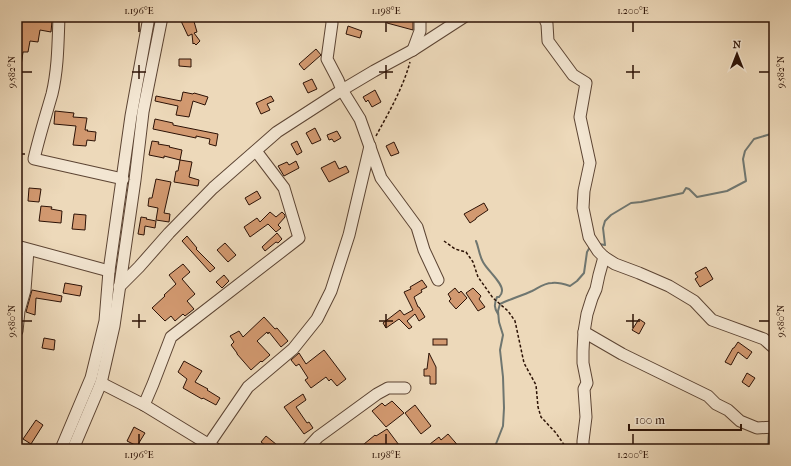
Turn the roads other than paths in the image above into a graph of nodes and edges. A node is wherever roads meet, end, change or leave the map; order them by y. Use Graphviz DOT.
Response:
graph roads {
  1 [pos="59,17"];
  2 [pos="149,17"];
  3 [pos="162,17"];
  4 [pos="331,17"];
  5 [pos="420,17"];
  6 [pos="464,17"];
  7 [pos="544,17"];
  8 [pos="414,50"];
  9 [pos="342,90"];
  10 [pos="370,146"];
  11 [pos="256,151"];
  12 [pos="123,179"];
  13 [pos="17,246"];
  14 [pos="28,250"];
  15 [pos="604,257"];
  16 [pos="110,271"];
  17 [pos="438,280"];
  18 [pos="119,287"];
  19 [pos="17,331"];
  20 [pos="584,332"];
  21 [pos="774,348"];
  22 [pos="101,383"];
  23 [pos="405,388"];
  24 [pos="144,406"];
  25 [pos="774,427"];
  26 [pos="212,447"];
  27 [pos="61,449"];
  28 [pos="73,449"];
  29 [pos="307,449"];
  30 [pos="583,449"];
  1 -- 12 [label="street"];
  2 -- 12 [label="street"];
  3 -- 18 [label="street"];
  4 -- 9 [label="street"];
  5 -- 8 [label="street"];
  6 -- 8 [label="street"];
  7 -- 15 [label="street"];
  8 -- 9 [label="street"];
  9 -- 10 [label="street"];
  9 -- 11 [label="street"];
  10 -- 17 [label="street"];
  10 -- 26 [label="street"];
  11 -- 18 [label="street"];
  11 -- 24 [label="street"];
  12 -- 16 [label="street"];
  13 -- 14 [label="street"];
  14 -- 16 [label="street"];
  14 -- 19 [label="street"];
  15 -- 20 [label="street"];
  15 -- 21 [label="street"];
  16 -- 27 [label="street"];
  18 -- 22 [label="street"];
  20 -- 25 [label="street"];
  20 -- 30 [label="street"];
  22 -- 24 [label="street"];
  22 -- 28 [label="street"];
  23 -- 29 [label="street"];
  24 -- 26 [label="street"];
}
